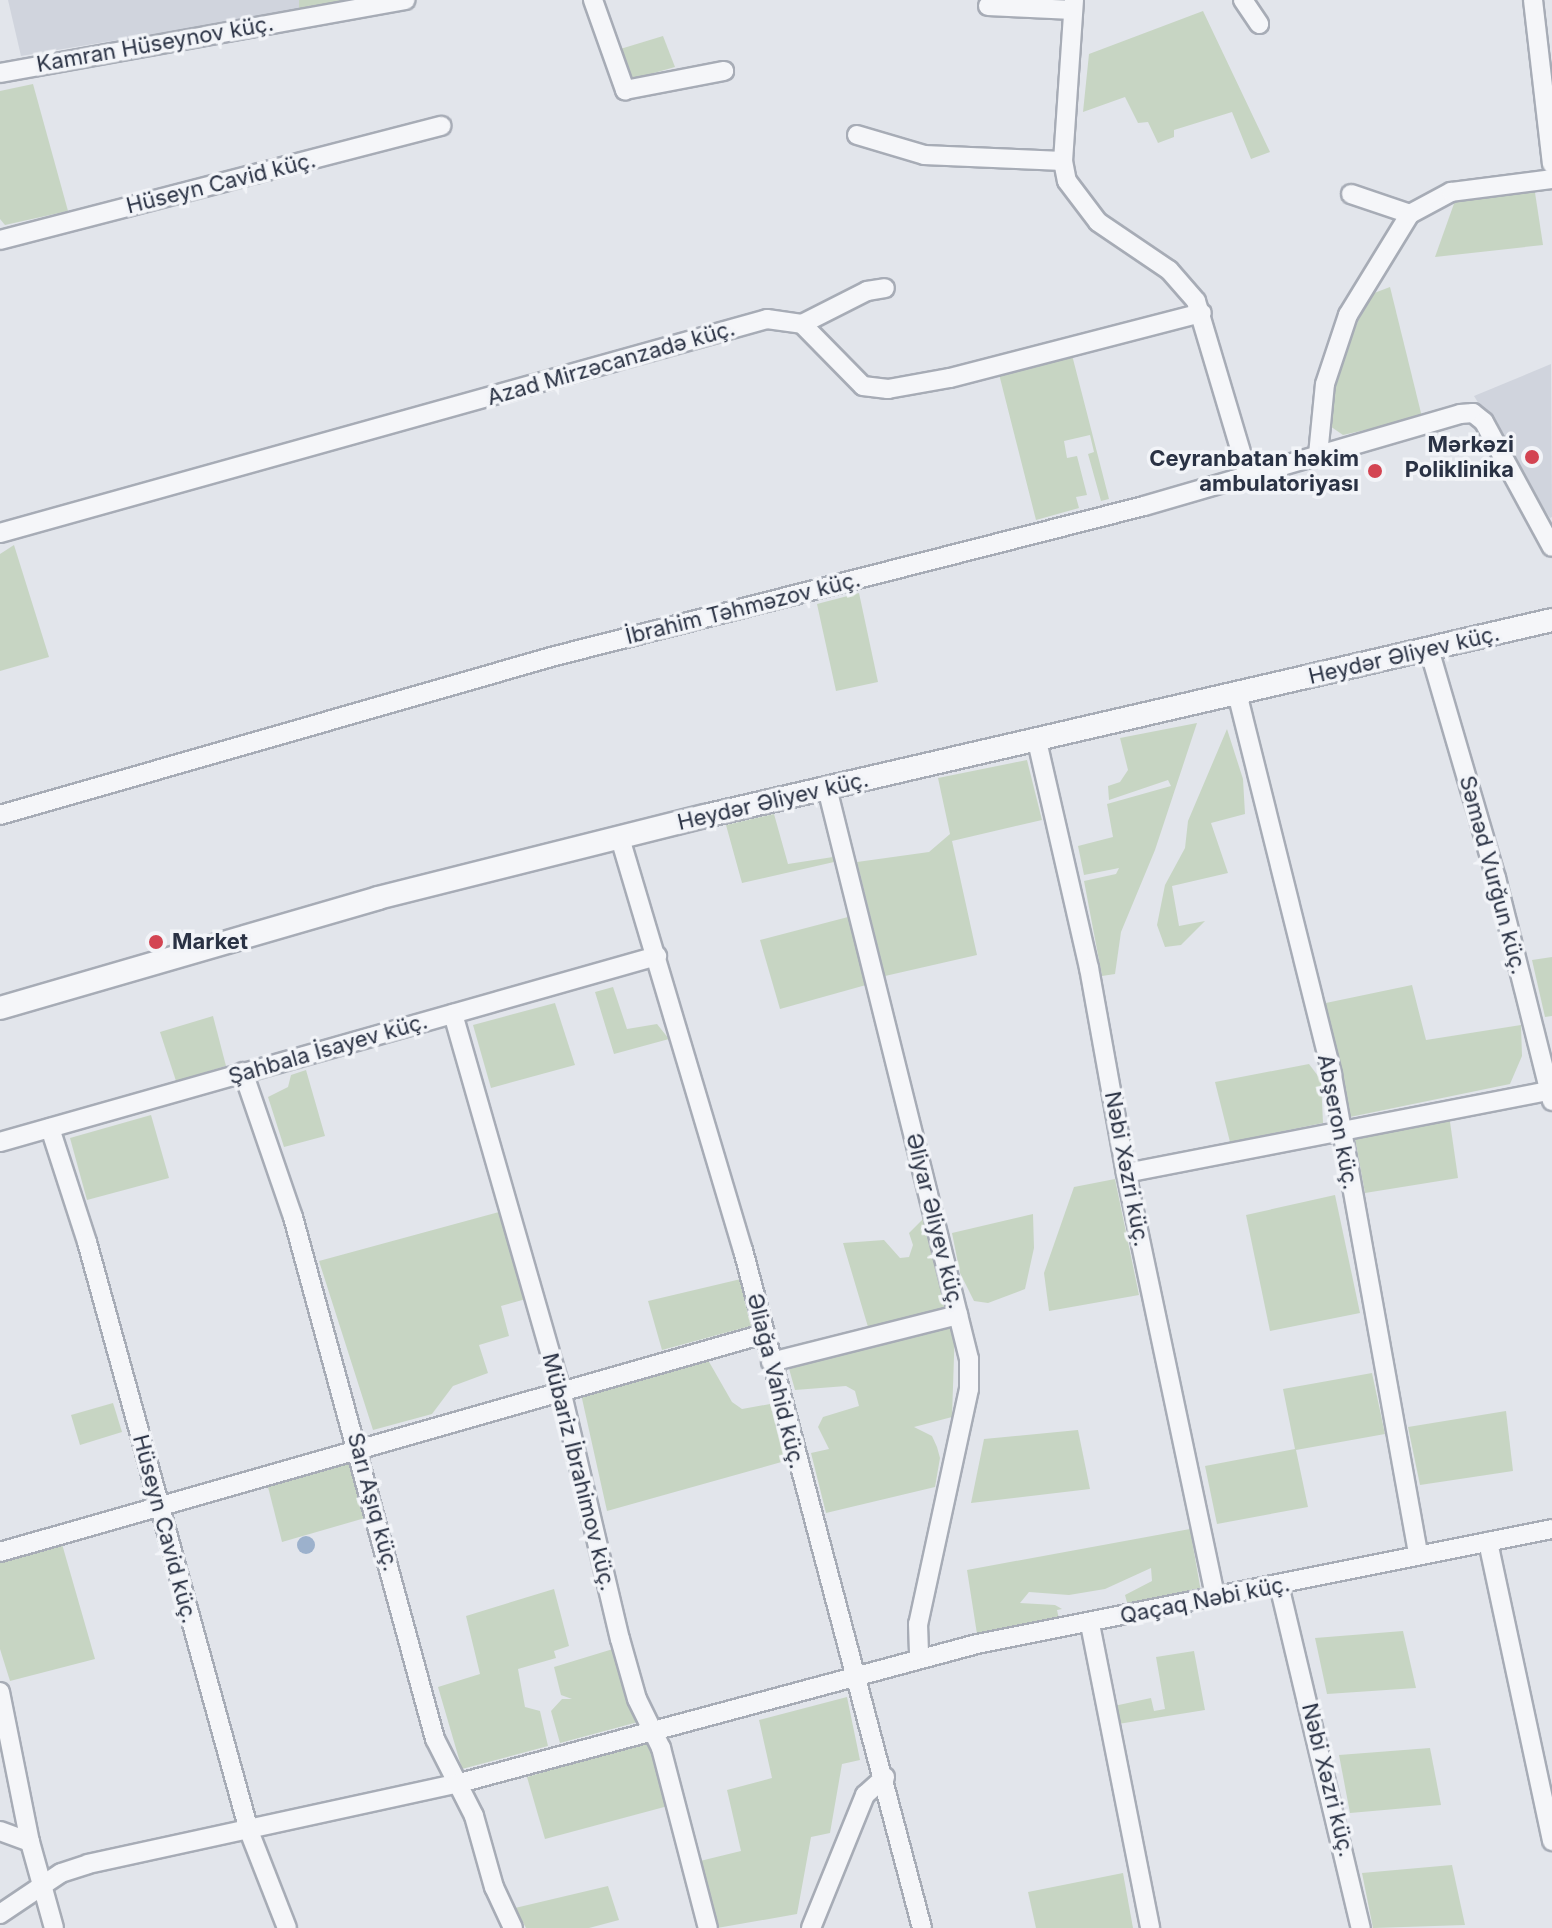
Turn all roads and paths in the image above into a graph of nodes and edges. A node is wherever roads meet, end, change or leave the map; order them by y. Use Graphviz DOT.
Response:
graph roads {
  1 [pos="405,0"];
  2 [pos="593,0"];
  3 [pos="1243,0"];
  4 [pos="1533,0"];
  5 [pos="1073,5"];
  6 [pos="988,6"];
  7 [pos="1259,24"];
  8 [pos="724,71"];
  9 [pos="0,73"];
  10 [pos="442,126"];
  11 [pos="857,135"];
  12 [pos="1063,161"];
  13 [pos="1552,164"];
  14 [pos="1552,179"];
  15 [pos="1351,194"];
  16 [pos="1410,214"];
  17 [pos="0,240"];
  18 [pos="885,288"];
  19 [pos="1202,313"];
  20 [pos="802,324"];
  21 [pos="1318,455"];
  22 [pos="1248,475"];
  23 [pos="0,533"];
  24 [pos="1552,547"];
  25 [pos="1552,620"];
  26 [pos="1429,649"];
  27 [pos="1237,693"];
  28 [pos="1037,741"];
  29 [pos="827,788"];
  30 [pos="0,815"];
  31 [pos="620,838"];
  32 [pos="657,956"];
  33 [pos="0,1008"];
  34 [pos="453,1014"];
  35 [pos="243,1072"];
  36 [pos="1551,1094"];
  37 [pos="50,1128"];
  38 [pos="1341,1128"];
  39 [pos="0,1142"];
  40 [pos="1126,1173"];
  41 [pos="958,1315"];
  42 [pos="764,1334"];
  43 [pos="771,1362"];
  44 [pos="561,1390"];
  45 [pos="359,1448"];
  46 [pos="158,1504"];
  47 [pos="1552,1529"];
  48 [pos="1488,1542"];
  49 [pos="0,1552"];
  50 [pos="1418,1555"];
  51 [pos="1279,1585"];
  52 [pos="1215,1597"];
  53 [pos="1090,1624"];
  54 [pos="919,1657"];
  55 [pos="858,1675"];
  56 [pos="0,1692"];
  57 [pos="651,1728"];
  58 [pos="885,1777"];
  59 [pos="456,1784"];
  60 [pos="0,1831"];
  61 [pos="249,1831"];
  62 [pos="1552,1841"];
  63 [pos="30,1842"];
  64 [pos="39,1886"];
  65 [pos="0,1914"];
  66 [pos="54,1928"];
  67 [pos="287,1928"];
  68 [pos="513,1928"];
  69 [pos="708,1928"];
  70 [pos="811,1928"];
  71 [pos="922,1928"];
  72 [pos="1150,1928"];
  73 [pos="1361,1928"];
  1 -- 9 [label="street, Kamran Hüseynov küç."];
  2 -- 8 [label="street"];
  3 -- 7 [label="street"];
  4 -- 13 [label="street"];
  5 -- 6 [label="street"];
  5 -- 12 [label="street"];
  10 -- 17 [label="street, Hüseyn Cavid küç."];
  11 -- 12 [label="street"];
  12 -- 19 [label="street"];
  14 -- 16 [label="street"];
  15 -- 16 [label="street"];
  16 -- 21 [label="street"];
  18 -- 20 [label="street"];
  19 -- 20 [label="street"];
  19 -- 22 [label="street"];
  20 -- 23 [label="street, Azad Mirzəcanzadə küç."];
  21 -- 22 [label="street, İbrahim Təhməzov küç."];
  21 -- 24 [label="street, İbrahim Təhməzov küç."];
  22 -- 30 [label="street, İbrahim Təhməzov küç."];
  25 -- 26 [label="street, Heydər Əliyev küç."];
  26 -- 27 [label="street, Heydər Əliyev küç."];
  26 -- 36 [label="street, Səməd Vurğun küç."];
  27 -- 28 [label="street, Heydər Əliyev küç."];
  27 -- 38 [label="street, Abşeron küç."];
  28 -- 29 [label="street, Heydər Əliyev küç."];
  28 -- 40 [label="street, Nəbi Xəzri küç."];
  29 -- 31 [label="street, Heydər Əliyev küç."];
  29 -- 41 [label="street, Əliyar Əliyev küç."];
  31 -- 32 [label="street, Əliağa Vahid küç."];
  31 -- 33 [label="street, Heydər Əliyev küç."];
  32 -- 34 [label="street, Şahbala İsayev küç."];
  32 -- 42 [label="street, Əliağa Vahid küç."];
  34 -- 35 [label="street, Şahbala İsayev küç."];
  34 -- 44 [label="street, Mübariz İbrahimov küç."];
  35 -- 37 [label="street, Şahbala İsayev küç."];
  35 -- 45 [label="street, Sarı Aşıq küç."];
  36 -- 38 [label="street"];
  37 -- 39 [label="street, Şahbala İsayev küç."];
  37 -- 46 [label="street, Hüseyn Cavid küç."];
  38 -- 40 [label="street"];
  38 -- 50 [label="street, Abşeron küç."];
  40 -- 52 [label="street, Nəbi Xəzri küç."];
  41 -- 43 [label="street"];
  41 -- 54 [label="street, Əliyar Əliyev küç."];
  42 -- 43 [label="street, Əliağa Vahid küç."];
  42 -- 44 [label="street"];
  43 -- 55 [label="street, Əliağa Vahid küç."];
  44 -- 45 [label="street"];
  44 -- 57 [label="street, Mübariz İbrahimov küç."];
  45 -- 46 [label="street"];
  45 -- 59 [label="street, Sarı Aşıq küç."];
  46 -- 49 [label="street"];
  46 -- 61 [label="street, Hüseyn Cavid küç."];
  47 -- 48 [label="street, Qaçaq Nəbi küç."];
  48 -- 50 [label="street, Qaçaq Nəbi küç."];
  48 -- 62 [label="street"];
  50 -- 51 [label="street, Qaçaq Nəbi küç."];
  51 -- 52 [label="street, Qaçaq Nəbi küç."];
  51 -- 73 [label="street, Nəbi Xəzri küç."];
  52 -- 53 [label="street, Qaçaq Nəbi küç."];
  53 -- 54 [label="street, Qaçaq Nəbi küç."];
  53 -- 72 [label="street"];
  54 -- 55 [label="street, Qaçaq Nəbi küç."];
  55 -- 57 [label="street, Qaçaq Nəbi küç."];
  55 -- 58 [label="street, Əliağa Vahid küç."];
  56 -- 63 [label="street"];
  57 -- 59 [label="street, Qaçaq Nəbi küç."];
  57 -- 69 [label="street, Mübariz İbrahimov küç."];
  58 -- 70 [label="street"];
  58 -- 71 [label="street, Əliağa Vahid küç."];
  59 -- 61 [label="street, Qaçaq Nəbi küç."];
  59 -- 68 [label="street, Sarı Aşıq küç."];
  60 -- 63 [label="street"];
  61 -- 64 [label="street, Qaçaq Nəbi küç."];
  61 -- 67 [label="street, Hüseyn Cavid küç."];
  63 -- 64 [label="street"];
  64 -- 65 [label="street, Qaçaq Nəbi küç."];
  64 -- 66 [label="street"];
}
